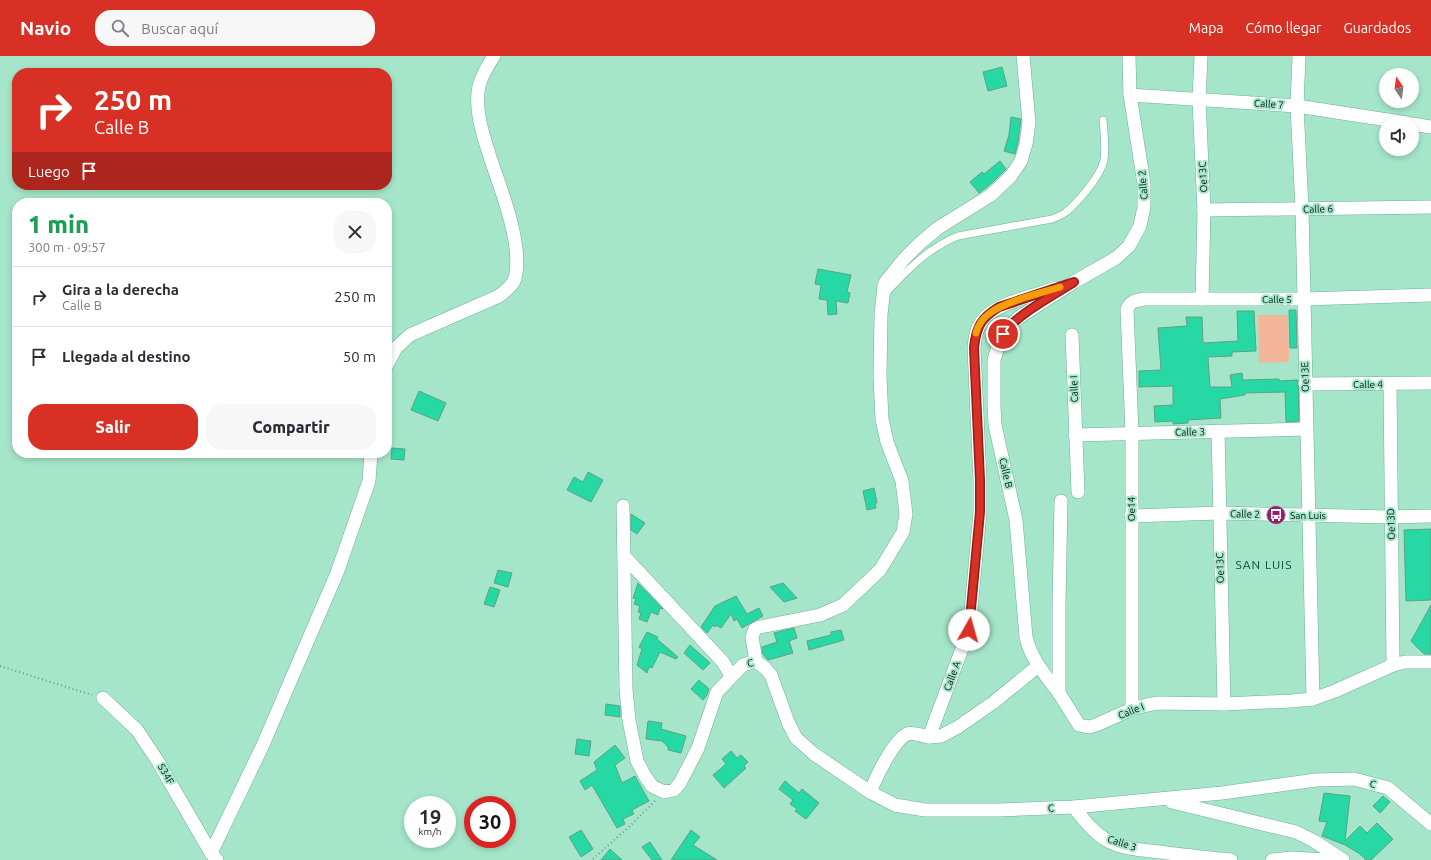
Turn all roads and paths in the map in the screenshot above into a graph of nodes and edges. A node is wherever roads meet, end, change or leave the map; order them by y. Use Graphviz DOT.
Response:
graph roads {
  1 [pos="494,56"];
  2 [pos="1023,56"];
  3 [pos="1129,56"];
  4 [pos="1201,56"];
  5 [pos="1299,56"];
  6 [pos="1130,95"];
  7 [pos="1199,100"];
  8 [pos="1297,106"];
  9 [pos="1379,119"];
  10 [pos="1103,120"];
  11 [pos="1419,125"];
  12 [pos="1431,127"];
  13 [pos="1431,207"];
  14 [pos="1302,209"];
  15 [pos="1204,210"];
  16 [pos="1074,282"];
  17 [pos="1431,295"];
  18 [pos="882,296"];
  19 [pos="1202,299"];
  20 [pos="1304,299"];
  21 [pos="1127,310"];
  22 [pos="1072,335"];
  23 [pos="392,355"];
  24 [pos="1431,383"];
  25 [pos="1306,384"];
  26 [pos="1390,384"];
  27 [pos="1306,429"];
  28 [pos="1218,431"];
  29 [pos="1132,433"];
  30 [pos="1075,435"];
  31 [pos="371,458"];
  32 [pos="1078,492"];
  33 [pos="1061,501"];
  34 [pos="623,506"];
  35 [pos="1219,513"];
  36 [pos="1309,515"];
  37 [pos="1131,516"];
  38 [pos="1431,516"];
  39 [pos="1390,517"];
  40 [pos="624,556"];
  41 [pos="756,661"];
  42 [pos="1431,662"];
  43 [pos="1393,665"];
  44 [pos="0,666"];
  45 [pos="1038,666"];
  46 [pos="731,676"];
  47 [pos="1059,693"];
  48 [pos="103,698"];
  49 [pos="1313,699"];
  50 [pos="1224,704"];
  51 [pos="1132,709"];
  52 [pos="929,737"];
  53 [pos="664,792"];
  54 [pos="870,792"];
  55 [pos="1160,799"];
  56 [pos="1074,807"];
  57 [pos="1431,824"];
  58 [pos="214,856"];
  59 [pos="593,858"];
  60 [pos="1230,860"];
  61 [pos="1272,860"];
  62 [pos="1326,860"];
  63 [pos="1343,860"];
  1 -- 23 [label="street"];
  2 -- 18 [label="street"];
  3 -- 6 [label="street, Calle 2"];
  4 -- 7 [label="street, Oe13C"];
  5 -- 8 [label="street, Oe13E"];
  6 -- 7 [label="street, Calle 7"];
  6 -- 16 [label="street, Calle 2"];
  7 -- 8 [label="street, Calle 7"];
  7 -- 15 [label="street, Oe13C"];
  8 -- 9 [label="street, Calle 7"];
  8 -- 14 [label="street, Oe13E"];
  10 -- 18 [label="lane"];
  11 -- 12 [label="street"];
  13 -- 14 [label="street, Calle 6"];
  14 -- 15 [label="street, Calle 6"];
  14 -- 20 [label="street, Oe13E"];
  15 -- 19 [label="street, Oe13C"];
  16 -- 45 [label="street, Calle B"];
  16 -- 52 [label="street, Calle A"];
  17 -- 20 [label="street, Calle 5"];
  18 -- 41 [label="street"];
  19 -- 20 [label="street, Calle 5"];
  19 -- 21 [label="street, Calle 5"];
  20 -- 25 [label="street, Oe13E"];
  21 -- 29 [label="street, Oe14"];
  22 -- 30 [label="street, Calle I"];
  24 -- 26 [label="street, Calle 4"];
  25 -- 26 [label="street, Calle 4"];
  25 -- 27 [label="street, Oe13E"];
  26 -- 39 [label="street, Oe13D"];
  27 -- 28 [label="street, Calle 3"];
  27 -- 36 [label="street, Oe13E"];
  28 -- 29 [label="street, Calle 3"];
  28 -- 35 [label="street, Oe13C"];
  29 -- 30 [label="street, Calle 3"];
  29 -- 37 [label="street, Oe14"];
  30 -- 32 [label="street, Calle I"];
  31 -- 58 [label="street"];
  33 -- 47 [label="street"];
  34 -- 40 [label="street"];
  35 -- 36 [label="street, Calle 2"];
  35 -- 37 [label="street, Calle 2"];
  35 -- 50 [label="street, Oe13C"];
  36 -- 39 [label="street, Calle 2"];
  36 -- 49 [label="street, Oe13E"];
  37 -- 51 [label="street, Oe14"];
  38 -- 39 [label="street, Calle 2"];
  39 -- 43 [label="street, Oe13D"];
  40 -- 46 [label="street"];
  40 -- 53 [label="street"];
  41 -- 46 [label="street, C"];
  41 -- 54 [label="street, C"];
  42 -- 43 [label="street, Calle I"];
  43 -- 49 [label="street, Calle I"];
  44 -- 48 [label="path"];
  45 -- 47 [label="street, Calle B"];
  45 -- 52 [label="street"];
  46 -- 53 [label="street, C"];
  47 -- 51 [label="street, Calle I"];
  48 -- 58 [label="street, S34F"];
  49 -- 50 [label="street, Calle I"];
  50 -- 51 [label="street, Calle I"];
  52 -- 54 [label="street"];
  53 -- 59 [label="path"];
  54 -- 56 [label="street, C"];
  55 -- 56 [label="street, C"];
  55 -- 57 [label="street, C"];
  55 -- 63 [label="street"];
  56 -- 60 [label="street, Calle 3"];
  61 -- 62 [label="street"];
}
